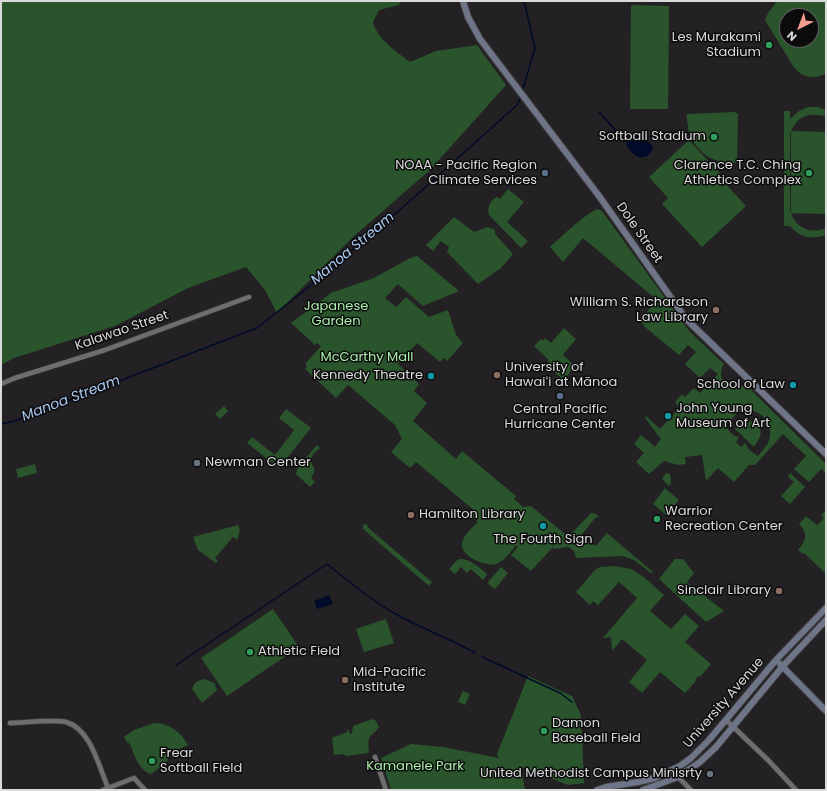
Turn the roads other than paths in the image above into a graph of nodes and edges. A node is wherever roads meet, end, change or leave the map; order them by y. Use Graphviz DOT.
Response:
graph roads {
  1 [pos="463,1"];
  2 [pos="249,297"];
  3 [pos="1,384"];
  4 [pos="826,454"];
  5 [pos="826,608"];
  6 [pos="826,620"];
  7 [pos="776,660"];
  8 [pos="783,666"];
  9 [pos="826,711"];
  10 [pos="726,720"];
  11 [pos="10,724"];
  12 [pos="733,726"];
  13 [pos="375,757"];
  14 [pos="675,768"];
  15 [pos="678,777"];
  16 [pos="105,789"];
  17 [pos="145,790"];
  18 [pos="386,790"];
  19 [pos="597,790"];
  20 [pos="643,790"];
  21 [pos="691,790"];
  22 [pos="796,790"];
  1 -- 4 [label="street, Dole Street"];
  2 -- 3 [label="street, Kalawao Street"];
  5 -- 7 [label="street, University Avenue"];
  6 -- 8 [label="street, University Avenue"];
  7 -- 8 [label="street"];
  7 -- 10 [label="street, University Avenue"];
  8 -- 9 [label="street"];
  8 -- 12 [label="street, University Avenue"];
  10 -- 12 [label="street"];
  10 -- 14 [label="street, University Avenue"];
  11 -- 16 [label="street"];
  12 -- 15 [label="street, University Avenue"];
  12 -- 22 [label="street"];
  13 -- 18 [label="street"];
  14 -- 15 [label="street"];
  14 -- 19 [label="street, University Avenue"];
  15 -- 20 [label="street, University Avenue"];
  15 -- 21 [label="street"];
  16 -- 17 [label="street"];
}
